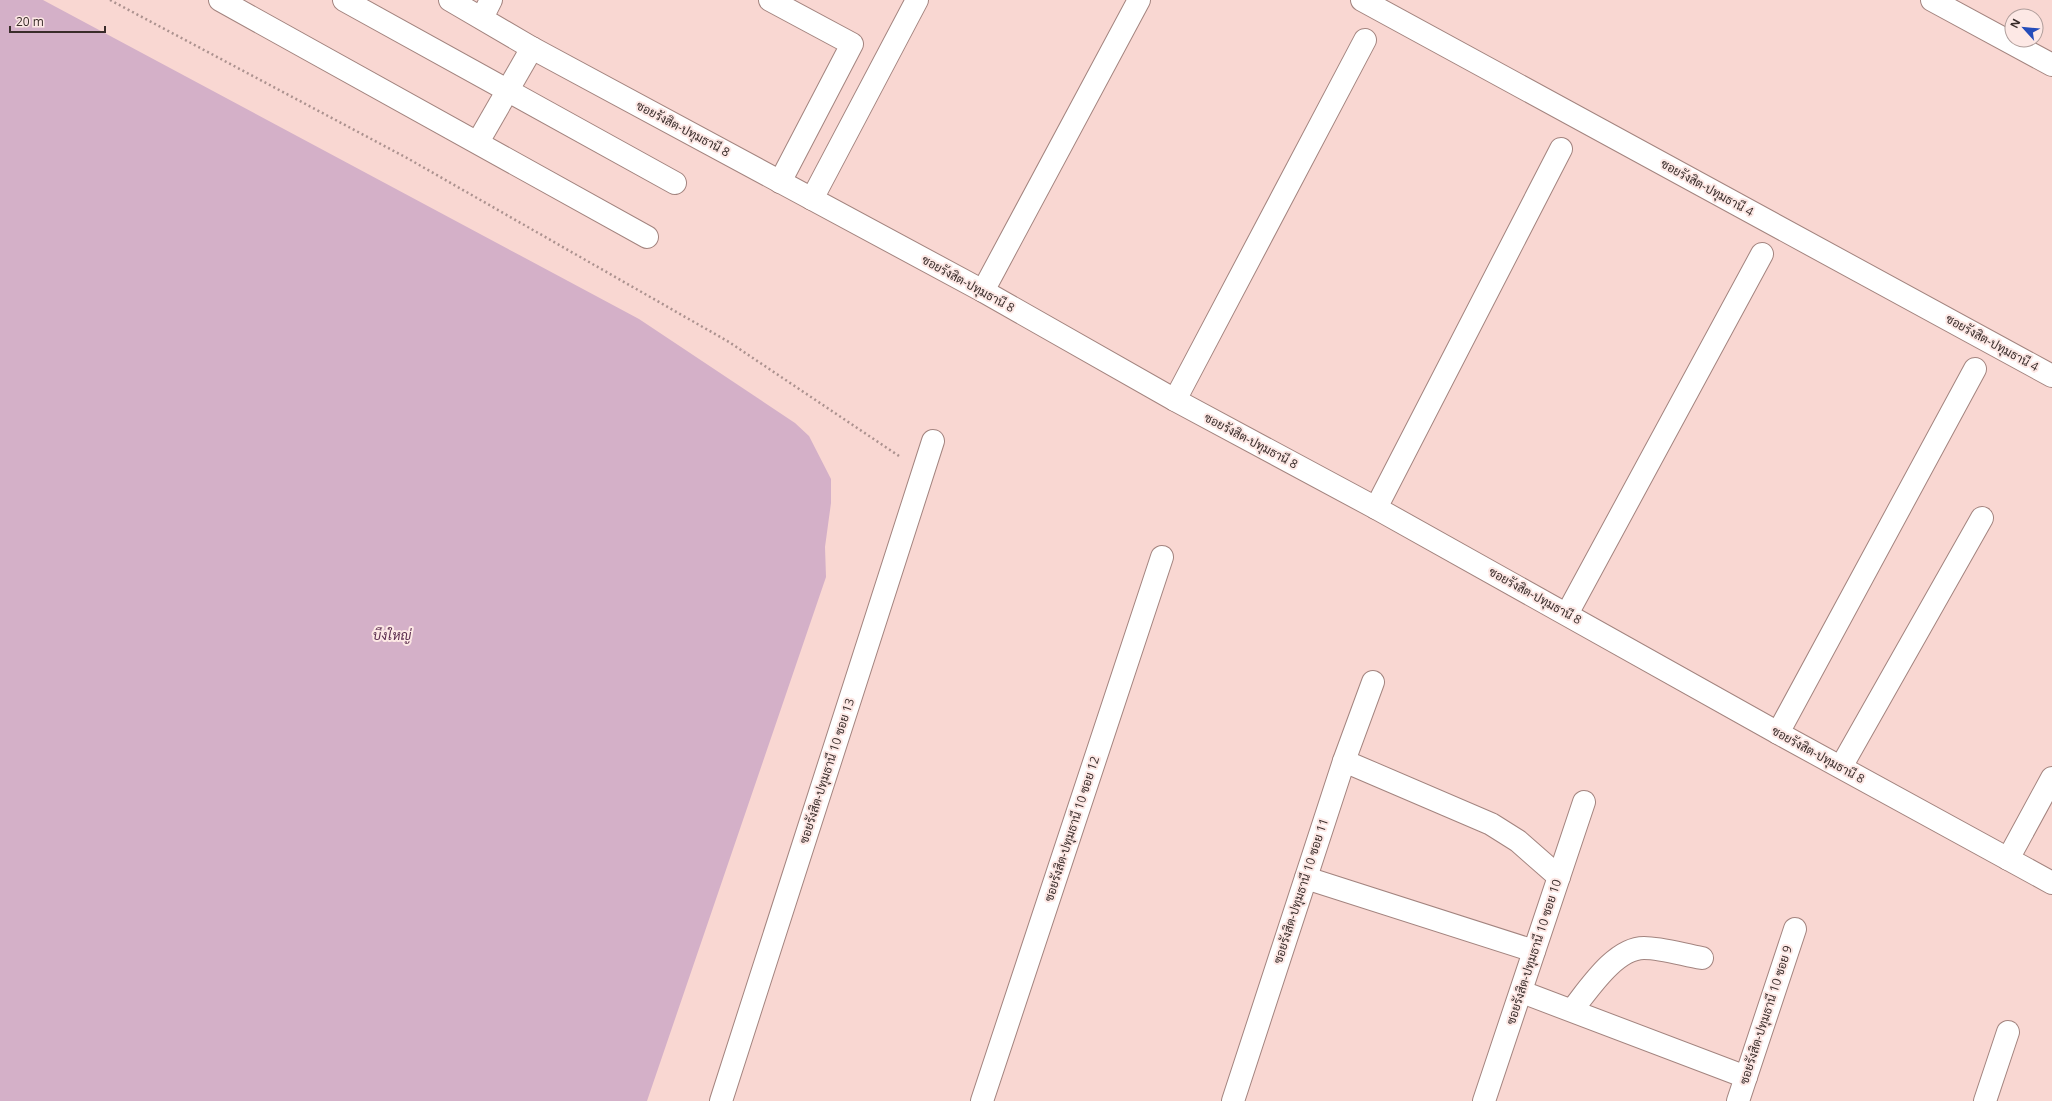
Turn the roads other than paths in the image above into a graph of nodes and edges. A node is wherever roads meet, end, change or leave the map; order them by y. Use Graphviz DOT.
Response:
graph roads {
  1 [pos="220,0"];
  2 [pos="344,0"];
  3 [pos="450,0"];
  4 [pos="770,0"];
  5 [pos="917,0"];
  6 [pos="1139,0"];
  7 [pos="1362,0"];
  8 [pos="1932,0"];
  9 [pos="487,9"];
  10 [pos="1365,40"];
  11 [pos="532,48"];
  12 [pos="2052,65"];
  13 [pos="507,91"];
  14 [pos="478,142"];
  15 [pos="1561,149"];
  16 [pos="780,182"];
  17 [pos="674,183"];
  18 [pos="812,199"];
  19 [pos="647,237"];
  20 [pos="1762,254"];
  21 [pos="983,291"];
  22 [pos="1975,369"];
  23 [pos="2052,376"];
  24 [pos="1175,400"];
  25 [pos="933,441"];
  26 [pos="1376,508"];
  27 [pos="1982,518"];
  28 [pos="1162,556"];
  29 [pos="1567,614"];
  30 [pos="1373,682"];
  31 [pos="1778,733"];
  32 [pos="1344,761"];
  33 [pos="1841,767"];
  34 [pos="2050,785"];
  35 [pos="1584,802"];
  36 [pos="2008,859"];
  37 [pos="1559,877"];
  38 [pos="1306,878"];
  39 [pos="2052,882"];
  40 [pos="1795,929"];
  41 [pos="1534,951"];
  42 [pos="1702,958"];
  43 [pos="1522,992"];
  44 [pos="1572,1010"];
  45 [pos="2008,1032"];
  46 [pos="1746,1077"];
  47 [pos="721,1101"];
  48 [pos="982,1101"];
  49 [pos="1233,1101"];
  50 [pos="1484,1101"];
  51 [pos="1738,1101"];
  52 [pos="1985,1101"];
  1 -- 14 [label="street"];
  2 -- 13 [label="street"];
  3 -- 9 [label="street, ซอยรังสิต-ปทุมธานี 8"];
  4 -- 16 [label="street"];
  5 -- 18 [label="street"];
  6 -- 21 [label="street"];
  7 -- 23 [label="street, ซอยรังสิต-ปทุมธานี 4"];
  8 -- 12 [label="street"];
  9 -- 11 [label="street, ซอยรังสิต-ปทุมธานี 8"];
  10 -- 24 [label="street"];
  11 -- 13 [label="street"];
  11 -- 16 [label="street, ซอยรังสิต-ปทุมธานี 8"];
  13 -- 14 [label="street"];
  13 -- 17 [label="street"];
  14 -- 19 [label="street"];
  15 -- 26 [label="street"];
  16 -- 18 [label="street, ซอยรังสิต-ปทุมธานี 8"];
  18 -- 21 [label="street, ซอยรังสิต-ปทุมธานี 8"];
  20 -- 29 [label="street"];
  21 -- 24 [label="street, ซอยรังสิต-ปทุมธานี 8"];
  22 -- 31 [label="street"];
  24 -- 26 [label="street, ซอยรังสิต-ปทุมธานี 8"];
  25 -- 47 [label="street, ซอยรังสิต-ปทุมธานี 10 ซอย 13"];
  26 -- 29 [label="street, ซอยรังสิต-ปทุมธานี 8"];
  27 -- 33 [label="street"];
  28 -- 48 [label="street, ซอยรังสิต-ปทุมธานี 10 ซอย 12"];
  29 -- 31 [label="street, ซอยรังสิต-ปทุมธานี 8"];
  30 -- 32 [label="street, ซอยรังสิต-ปทุมธานี 10 ซอย 11"];
  31 -- 33 [label="street, ซอยรังสิต-ปทุมธานี 8"];
  32 -- 37 [label="street"];
  32 -- 38 [label="street, ซอยรังสิต-ปทุมธานี 10 ซอย 11"];
  33 -- 36 [label="street, ซอยรังสิต-ปทุมธานี 8"];
  34 -- 36 [label="street"];
  35 -- 37 [label="street, ซอยรังสิต-ปทุมธานี 10 ซอย 10"];
  36 -- 39 [label="street, ซอยรังสิต-ปทุมธานี 8"];
  37 -- 41 [label="street, ซอยรังสิต-ปทุมธานี 10 ซอย 10"];
  38 -- 41 [label="street"];
  38 -- 49 [label="street, ซอยรังสิต-ปทุมธานี 10 ซอย 11"];
  40 -- 46 [label="street, ซอยรังสิต-ปทุมธานี 10 ซอย 9"];
  41 -- 43 [label="street, ซอยรังสิต-ปทุมธานี 10 ซอย 10"];
  42 -- 44 [label="street"];
  43 -- 44 [label="street"];
  43 -- 50 [label="street, ซอยรังสิต-ปทุมธานี 10 ซอย 10"];
  44 -- 46 [label="street"];
  45 -- 52 [label="street"];
  46 -- 51 [label="street, ซอยรังสิต-ปทุมธานี 10 ซอย 9"];
}
